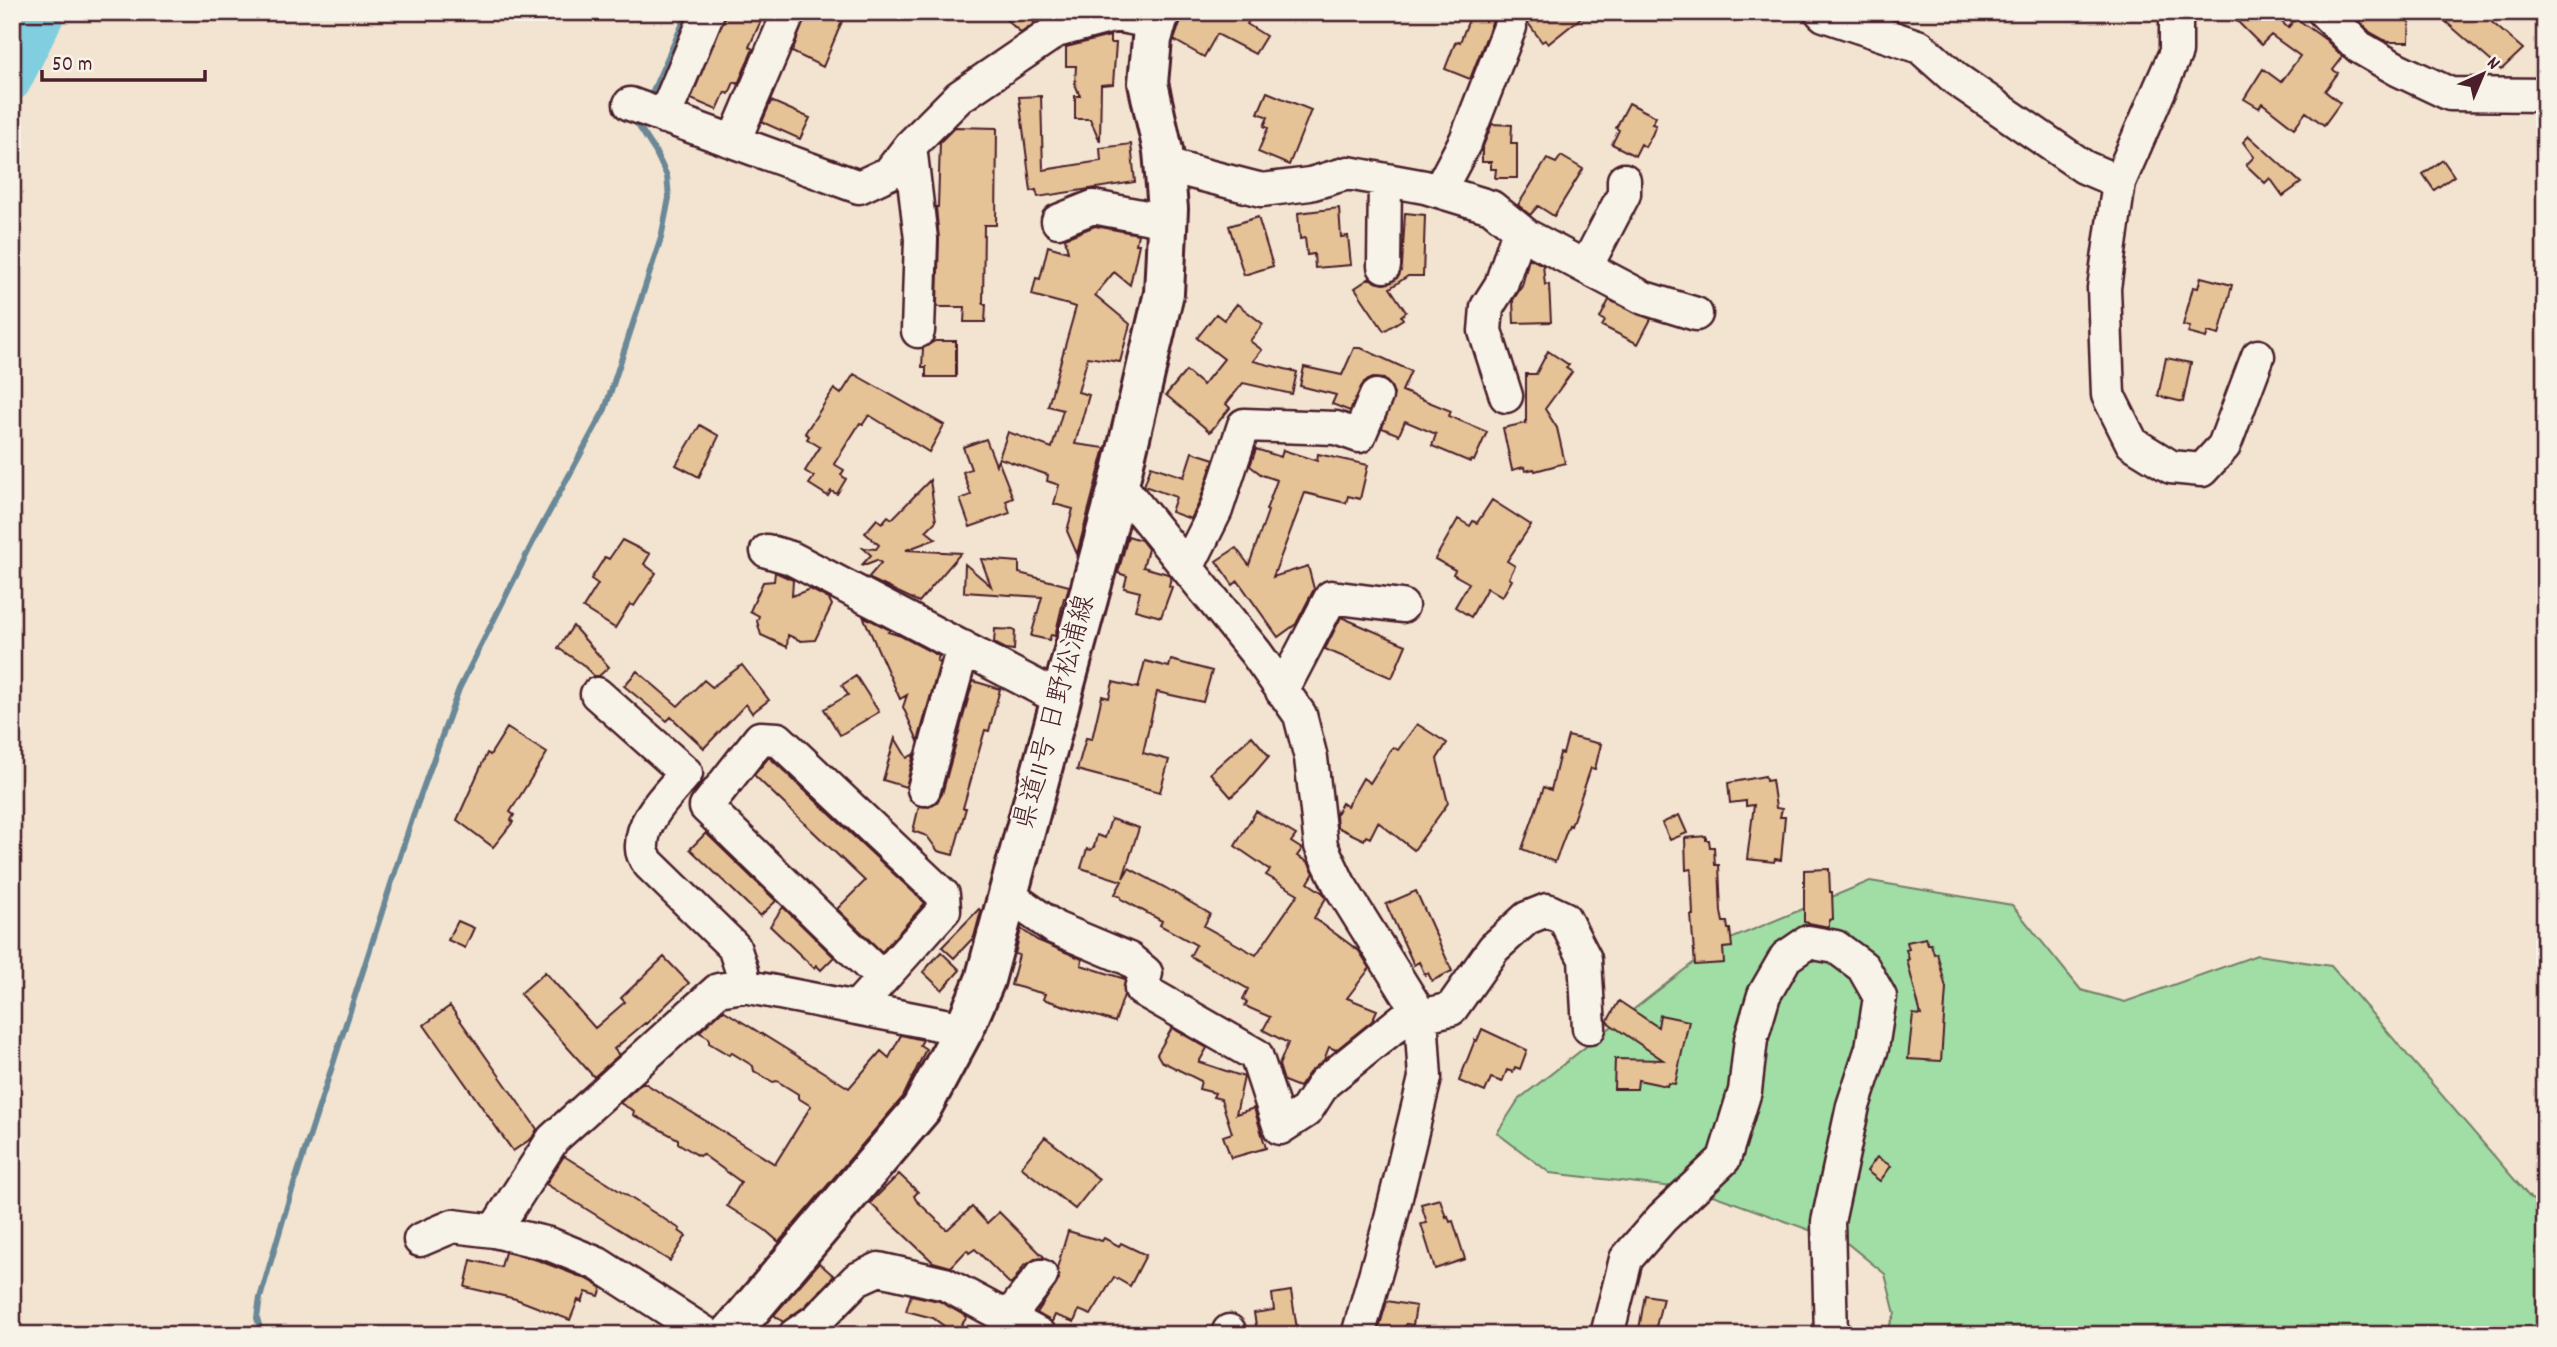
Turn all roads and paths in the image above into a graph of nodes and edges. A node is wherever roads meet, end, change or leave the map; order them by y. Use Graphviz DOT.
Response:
graph roads {
  1 [pos="708,12"];
  2 [pos="789,12"];
  3 [pos="1821,12"];
  4 [pos="2176,12"];
  5 [pos="2324,12"];
  6 [pos="1158,18"];
  7 [pos="1510,27"];
  8 [pos="2545,95"];
  9 [pos="734,141"];
  10 [pos="910,146"];
  11 [pos="1164,164"];
  12 [pos="1385,180"];
  13 [pos="1624,180"];
  14 [pos="2119,182"];
  15 [pos="1439,191"];
  16 [pos="1058,221"];
  17 [pos="1167,221"];
  18 [pos="1519,230"];
  19 [pos="1384,266"];
  20 [pos="1586,267"];
  21 [pos="1696,314"];
  22 [pos="918,331"];
  23 [pos="2258,356"];
  24 [pos="1376,396"];
  25 [pos="1506,396"];
  26 [pos="1119,484"];
  27 [pos="767,551"];
  28 [pos="1187,568"];
  29 [pos="1402,606"];
  30 [pos="963,648"];
  31 [pos="1283,691"];
  32 [pos="597,694"];
  33 [pos="1061,699"];
  34 [pos="924,789"];
  35 [pos="1008,895"];
  36 [pos="883,978"];
  37 [pos="744,986"];
  38 [pos="856,1008"];
  39 [pos="1418,1013"];
  40 [pos="1589,1028"];
  41 [pos="964,1029"];
  42 [pos="494,1231"];
  43 [pos="420,1240"];
  44 [pos="1041,1276"];
  45 [pos="1008,1318"];
  46 [pos="708,1335"];
  47 [pos="729,1335"];
  48 [pos="795,1335"];
  49 [pos="1040,1335"];
  50 [pos="1358,1335"];
  51 [pos="1607,1335"];
  52 [pos="1831,1335"];
  1 -- 9 [label="street"];
  2 -- 9 [label="street"];
  3 -- 14 [label="street"];
  4 -- 14 [label="street"];
  5 -- 8 [label="street"];
  6 -- 10 [label="street"];
  6 -- 11 [label="main road, 県道11号 日野松浦線"];
  7 -- 15 [label="street"];
  9 -- 10 [label="street"];
  10 -- 22 [label="street"];
  11 -- 12 [label="street"];
  11 -- 17 [label="main road, 県道11号 日野松浦線"];
  12 -- 15 [label="street"];
  12 -- 19 [label="street"];
  13 -- 20 [label="street"];
  14 -- 23 [label="street"];
  15 -- 18 [label="street"];
  16 -- 17 [label="street"];
  17 -- 26 [label="main road, 県道11号 日野松浦線"];
  18 -- 20 [label="street"];
  18 -- 25 [label="street"];
  20 -- 21 [label="street"];
  24 -- 28 [label="street"];
  26 -- 28 [label="street"];
  26 -- 33 [label="main road, 県道11号 日野松浦線"];
  27 -- 30 [label="street"];
  28 -- 31 [label="street"];
  29 -- 31 [label="street"];
  30 -- 33 [label="street"];
  30 -- 34 [label="street"];
  31 -- 39 [label="street"];
  32 -- 37 [label="street"];
  33 -- 35 [label="main road, 県道11号 日野松浦線"];
  35 -- 39 [label="street"];
  35 -- 41 [label="main road, 県道11号 日野松浦線"];
  36 -- 36 [label="street"];
  36 -- 38 [label="street"];
  37 -- 38 [label="street"];
  37 -- 42 [label="street"];
  38 -- 41 [label="street"];
  39 -- 40 [label="street"];
  39 -- 50 [label="street"];
  41 -- 47 [label="main road, 県道11号 日野松浦線"];
  42 -- 43 [label="street"];
  42 -- 46 [label="street"];
  44 -- 45 [label="street"];
  45 -- 48 [label="street"];
  45 -- 49 [label="street"];
  51 -- 52 [label="street"];
}
